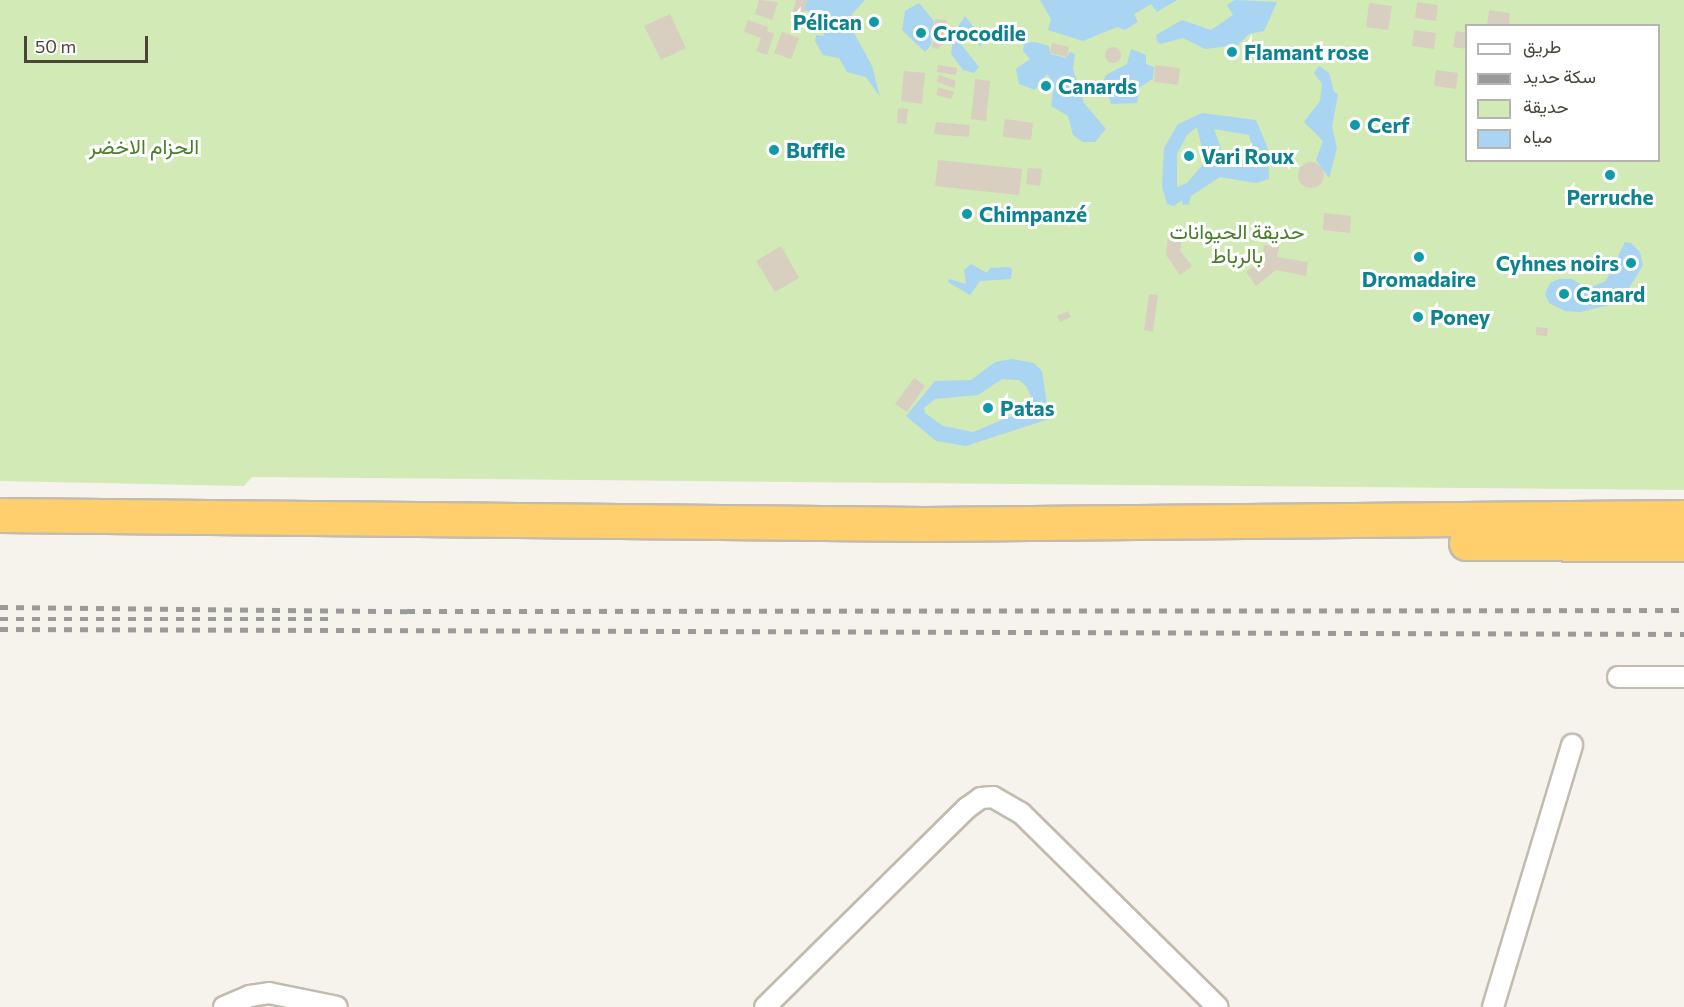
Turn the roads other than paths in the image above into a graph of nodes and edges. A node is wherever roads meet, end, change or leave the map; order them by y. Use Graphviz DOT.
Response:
graph roads {
  1 [pos="0,515"];
  2 [pos="1684,517"];
  3 [pos="0,532"];
  4 [pos="1684,544"];
  5 [pos="1618,677"];
  6 [pos="1684,677"];
  7 [pos="1572,745"];
  8 [pos="224,1007"];
  9 [pos="337,1007"];
  10 [pos="765,1007"];
  11 [pos="1218,1007"];
  12 [pos="1493,1007"];
  1 -- 2 [label="highway"];
  3 -- 4 [label="highway"];
  5 -- 6 [label="street"];
  7 -- 12 [label="street"];
  8 -- 9 [label="street"];
  10 -- 11 [label="street"];
}
